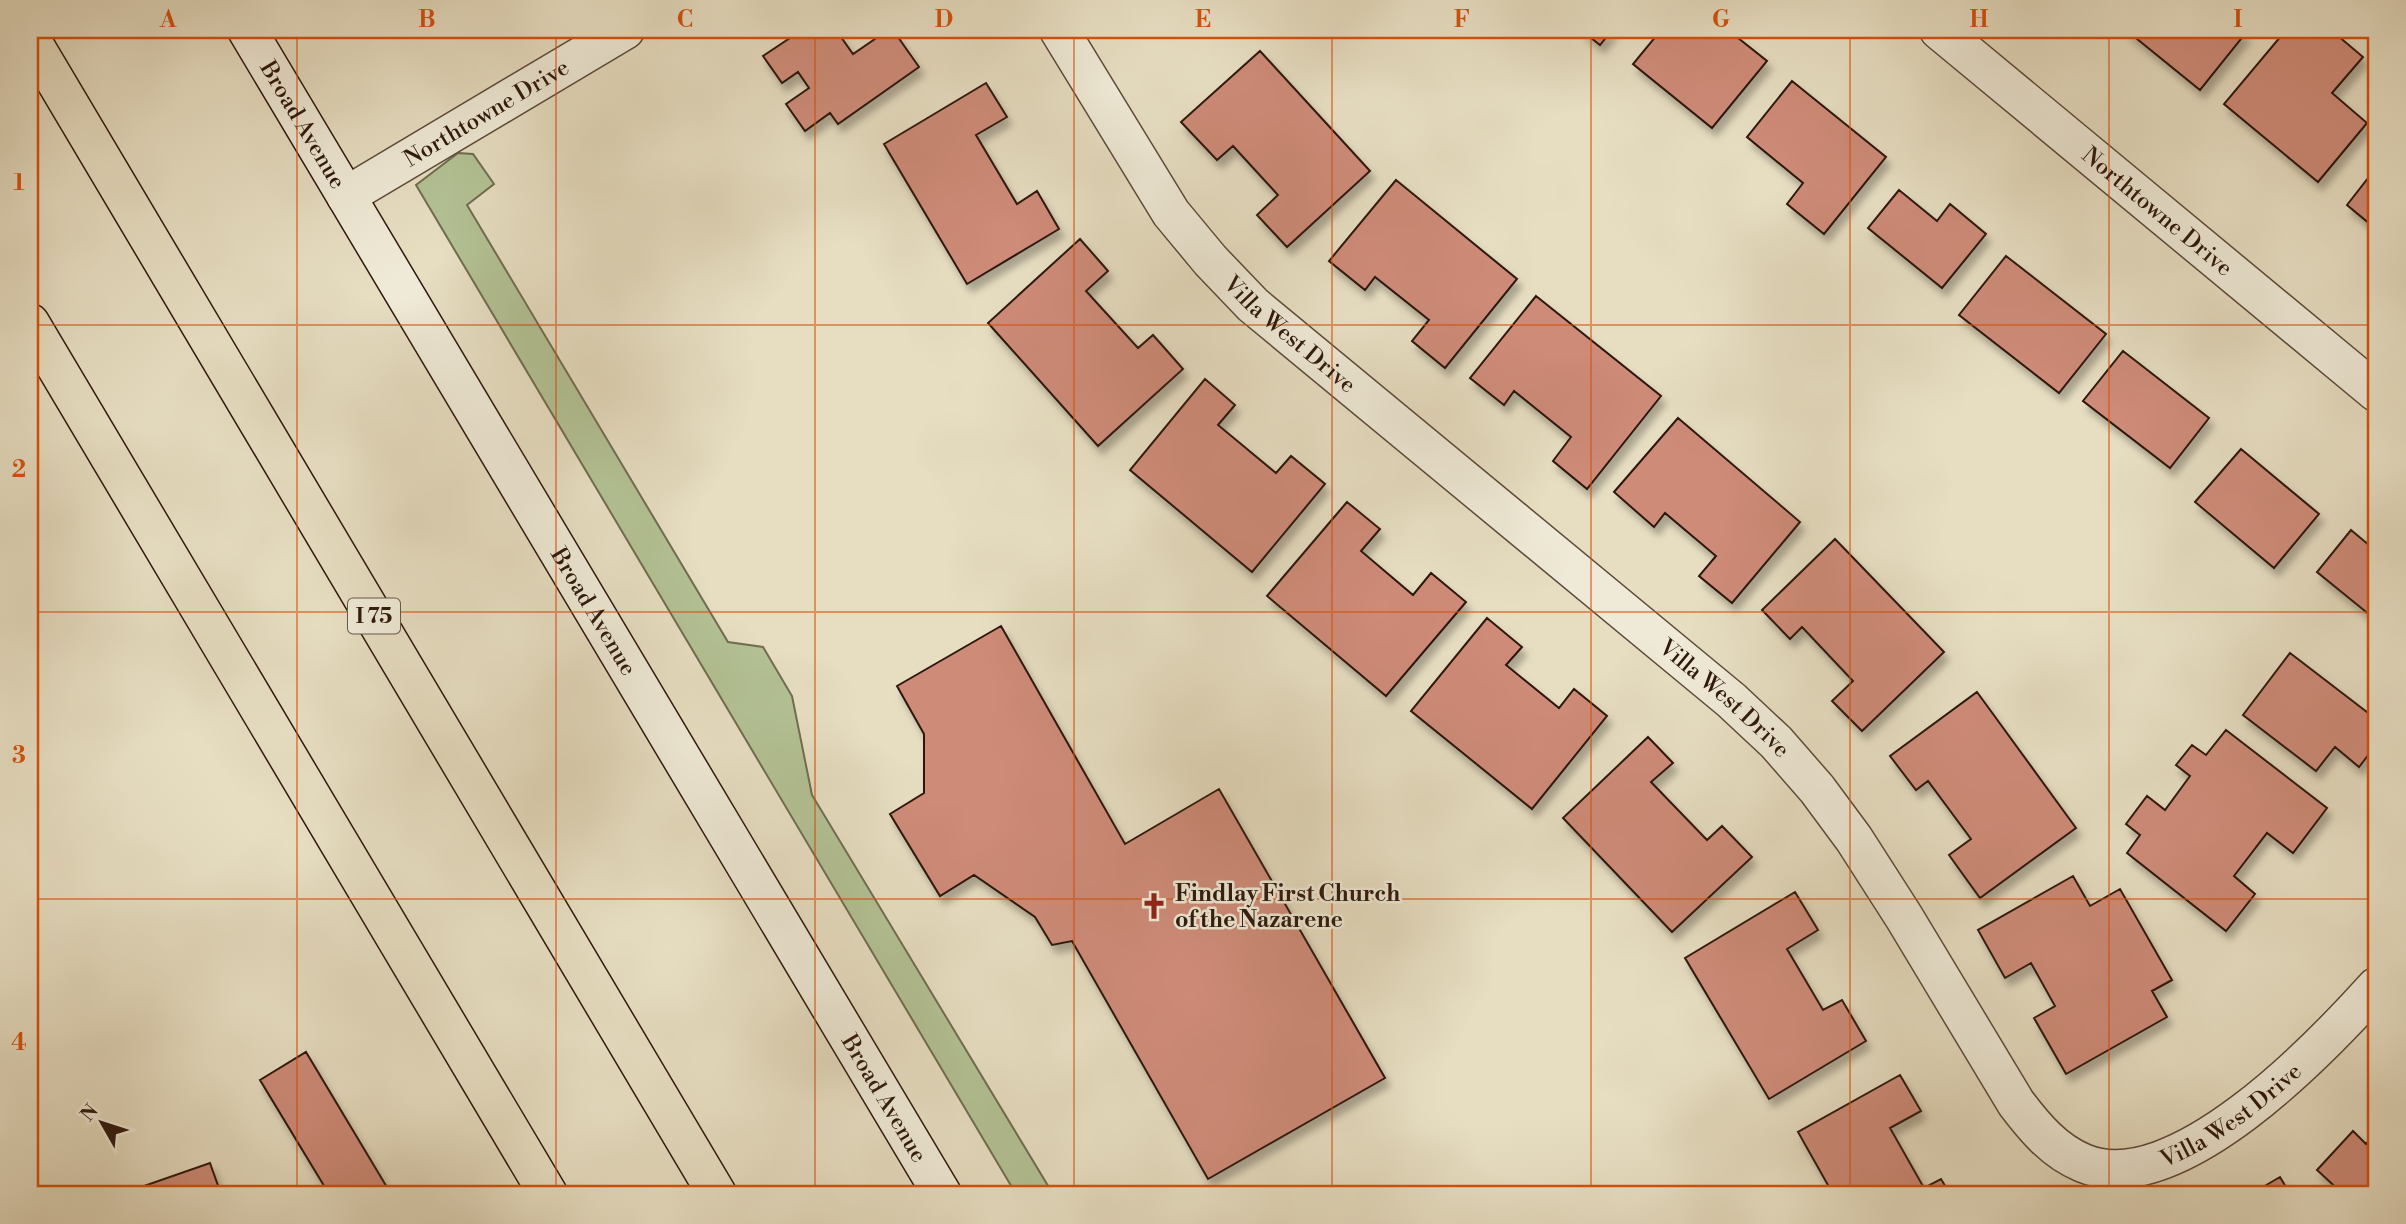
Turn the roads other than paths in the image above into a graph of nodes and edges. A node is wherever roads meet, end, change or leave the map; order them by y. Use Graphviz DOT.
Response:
graph roads {
  1 [pos="247,30"];
  2 [pos="625,30"];
  3 [pos="1059,30"];
  4 [pos="1939,30"];
  5 [pos="30,38"];
  6 [pos="346,196"];
  7 [pos="30,323"];
  8 [pos="2376,392"];
  9 [pos="2376,987"];
  10 [pos="548,1194"];
  11 [pos="717,1194"];
  12 [pos="942,1194"];
  1 -- 6 [label="street, Broad Avenue"];
  2 -- 6 [label="street, Northtowne Drive"];
  3 -- 9 [label="street, Villa West Drive"];
  4 -- 8 [label="street, Northtowne Drive"];
  5 -- 11 [label="highway, I 75"];
  6 -- 12 [label="street, Broad Avenue"];
  7 -- 10 [label="highway"];
}
